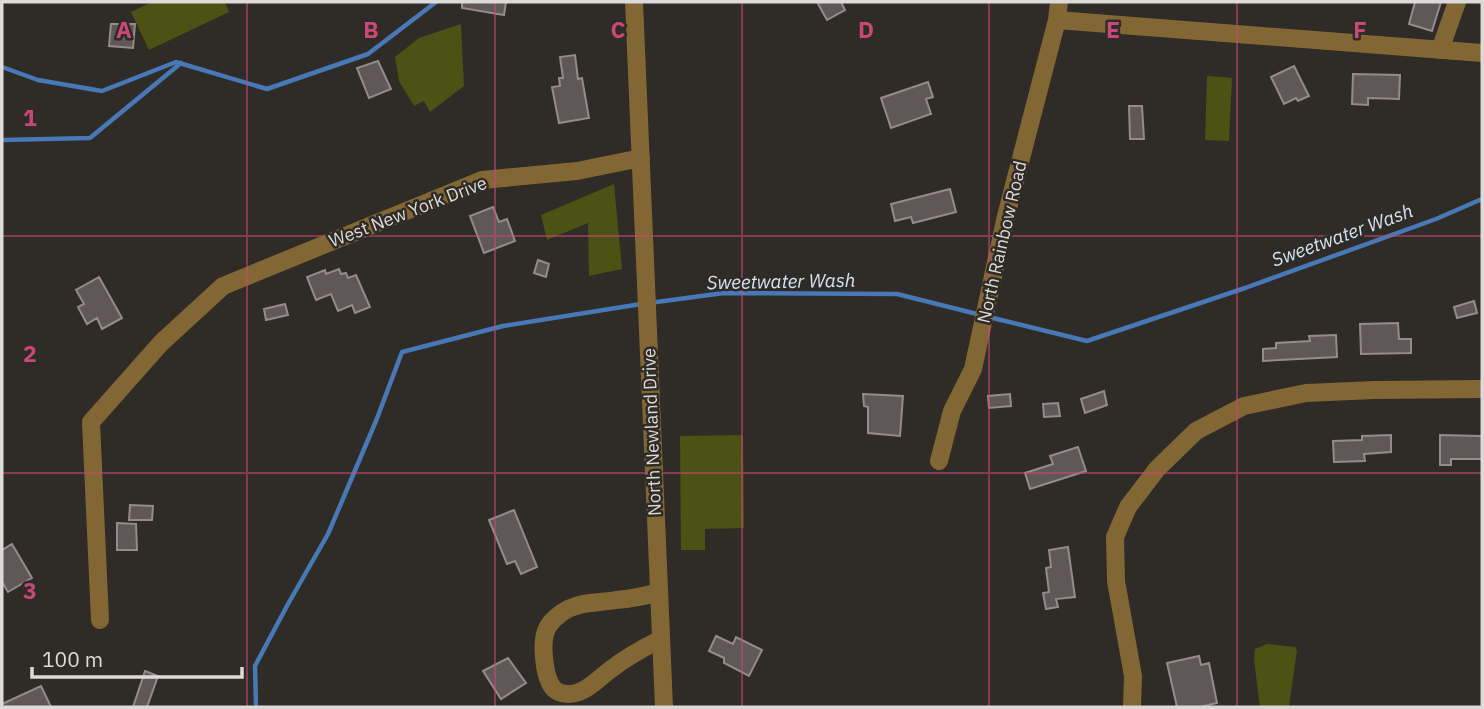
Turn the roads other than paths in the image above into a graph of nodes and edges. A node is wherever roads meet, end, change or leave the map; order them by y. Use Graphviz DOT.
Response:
graph roads {
  1 [pos="634,2"];
  2 [pos="1059,2"];
  3 [pos="1457,2"];
  4 [pos="1057,20"];
  5 [pos="1440,50"];
  6 [pos="1482,53"];
  7 [pos="641,158"];
  8 [pos="1482,389"];
  9 [pos="939,461"];
  10 [pos="659,592"];
  11 [pos="100,620"];
  12 [pos="661,639"];
  13 [pos="664,707"];
  14 [pos="1132,707"];
  1 -- 7 [label="street, North Newland Drive"];
  2 -- 4 [label="street, North Rainbow Road"];
  3 -- 5 [label="street"];
  4 -- 5 [label="street"];
  4 -- 9 [label="street, North Rainbow Road"];
  5 -- 6 [label="street"];
  7 -- 10 [label="street, North Newland Drive"];
  7 -- 11 [label="street, West New York Drive"];
  8 -- 14 [label="street"];
  10 -- 12 [label="street, North Newland Drive"];
  10 -- 12 [label="street"];
  12 -- 13 [label="street, North Newland Drive"];
}
